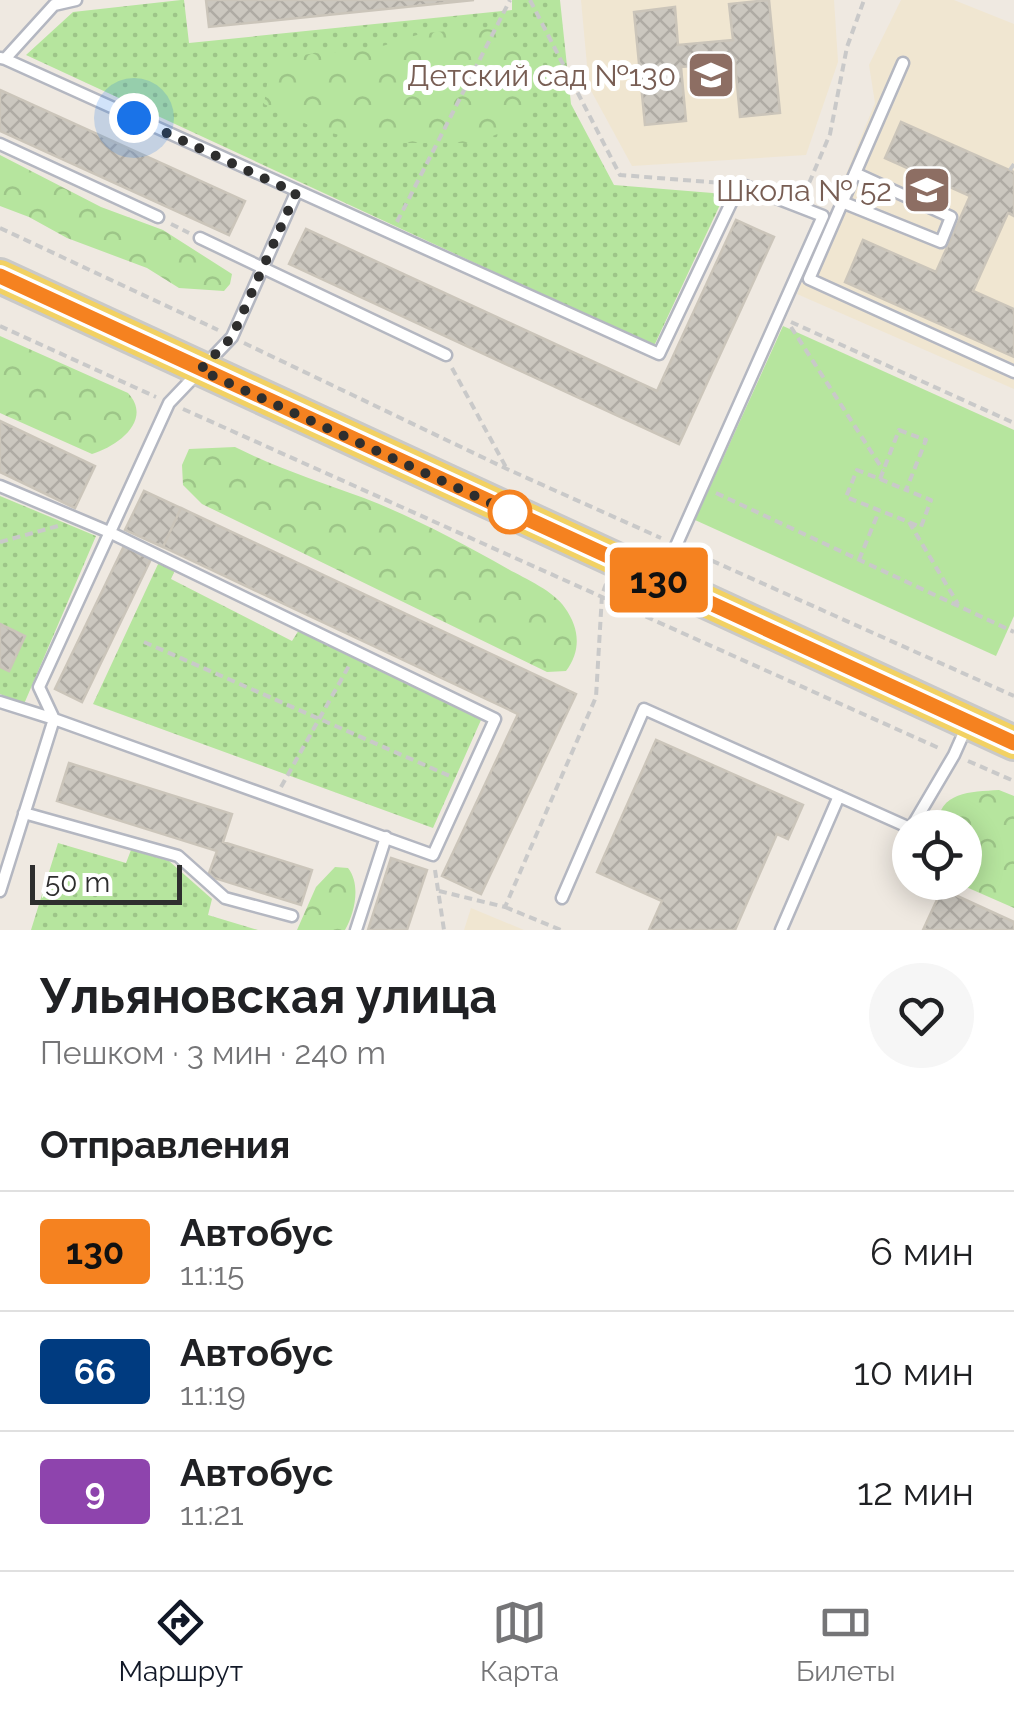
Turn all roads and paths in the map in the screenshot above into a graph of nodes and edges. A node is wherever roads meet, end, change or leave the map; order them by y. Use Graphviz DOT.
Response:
graph roads {
  1 [pos="76,0"];
  2 [pos="510,0"];
  3 [pos="530,0"];
  4 [pos="864,0"];
  5 [pos="2,58"];
  6 [pos="903,64"];
  7 [pos="0,144"];
  8 [pos="1014,164"];
  9 [pos="1010,170"];
  10 [pos="855,173"];
  11 [pos="740,184"];
  12 [pos="296,193"];
  13 [pos="842,202"];
  14 [pos="799,207"];
  15 [pos="158,217"];
  16 [pos="0,228"];
  17 [pos="390,235"];
  18 [pos="200,238"];
  19 [pos="260,269"];
  20 [pos="798,272"];
  21 [pos="0,276"];
  22 [pos="809,278"];
  23 [pos="0,326"];
  24 [pos="232,337"];
  25 [pos="446,355"];
  26 [pos="200,370"];
  27 [pos="1014,372"];
  28 [pos="169,403"];
  29 [pos="1014,423"];
  30 [pos="507,469"];
  31 [pos="883,470"];
  32 [pos="880,478"];
  33 [pos="0,486"];
  34 [pos="702,487"];
  35 [pos="906,490"];
  36 [pos="879,510"];
  37 [pos="82,520"];
  38 [pos="909,522"];
  39 [pos="109,532"];
  40 [pos="0,542"];
  41 [pos="676,545"];
  42 [pos="615,560"];
  43 [pos="859,560"];
  44 [pos="660,581"];
  45 [pos="602,595"];
  46 [pos="960,607"];
  47 [pos="1014,632"];
  48 [pos="144,642"];
  49 [pos="357,652"];
  50 [pos="1014,696"];
  51 [pos="0,702"];
  52 [pos="54,719"];
  53 [pos="320,720"];
  54 [pos="968,722"];
  55 [pos="1014,743"];
  56 [pos="954,755"];
  57 [pos="1014,782"];
  58 [pos="466,783"];
  59 [pos="838,796"];
  60 [pos="275,797"];
  61 [pos="922,810"];
  62 [pos="24,813"];
  63 [pos="892,820"];
  64 [pos="386,837"];
  65 [pos="432,855"];
  66 [pos="0,890"];
  67 [pos="439,891"];
  68 [pos="562,898"];
  69 [pos="505,906"];
  70 [pos="292,916"];
  71 [pos="356,930"];
  72 [pos="444,930"];
  73 [pos="561,930"];
  74 [pos="781,930"];
  1 -- 5 [label="lane"];
  2 -- 17 [label="path"];
  3 -- 11 [label="path"];
  4 -- 14 [label="path"];
  5 -- 12 [label="lane"];
  6 -- 10 [label="lane"];
  7 -- 15 [label="lane"];
  8 -- 9 [label="path"];
  10 -- 13 [label="lane"];
  10 -- 13 [label="lane"];
  11 -- 14 [label="lane"];
  11 -- 17 [label="lane"];
  12 -- 17 [label="lane"];
  12 -- 19 [label="lane"];
  13 -- 22 [label="lane"];
  14 -- 20 [label="lane"];
  15 -- 18 [label="path"];
  16 -- 24 [label="path"];
  18 -- 19 [label="lane"];
  19 -- 24 [label="lane"];
  19 -- 25 [label="lane"];
  20 -- 22 [label="lane"];
  20 -- 34 [label="lane"];
  21 -- 26 [label="main road"];
  22 -- 27 [label="lane"];
  23 -- 28 [label="path"];
  24 -- 26 [label="lane"];
  24 -- 30 [label="path"];
  25 -- 30 [label="path"];
  26 -- 28 [label="lane"];
  26 -- 42 [label="main road"];
  28 -- 39 [label="lane"];
  28 -- 45 [label="path"];
  29 -- 31 [label="path"];
  30 -- 41 [label="path"];
  31 -- 32 [label="path"];
  31 -- 35 [label="path"];
  32 -- 35 [label="path"];
  32 -- 36 [label="path"];
  33 -- 37 [label="lane"];
  34 -- 41 [label="lane"];
  34 -- 43 [label="path"];
  35 -- 38 [label="path"];
  36 -- 38 [label="path"];
  36 -- 43 [label="path"];
  37 -- 39 [label="lane"];
  37 -- 40 [label="path"];
  38 -- 46 [label="path"];
  39 -- 49 [label="lane"];
  39 -- 52 [label="lane"];
  41 -- 44 [label="lane"];
  41 -- 50 [label="path"];
  42 -- 44 [label="main road"];
  42 -- 45 [label="path"];
  43 -- 46 [label="path"];
  44 -- 54 [label="main road"];
  45 -- 56 [label="path"];
  45 -- 69 [label="path"];
  46 -- 47 [label="path"];
  48 -- 53 [label="path"];
  49 -- 53 [label="path"];
  49 -- 58 [label="lane"];
  51 -- 52 [label="lane"];
  52 -- 60 [label="lane"];
  52 -- 62 [label="lane"];
  53 -- 58 [label="path"];
  53 -- 60 [label="path"];
  54 -- 55 [label="main road"];
  54 -- 56 [label="lane"];
  56 -- 57 [label="path"];
  56 -- 61 [label="lane"];
  58 -- 65 [label="lane"];
  59 -- 63 [label="lane"];
  59 -- 68 [label="lane"];
  59 -- 74 [label="lane"];
  60 -- 64 [label="lane"];
  62 -- 66 [label="lane"];
  62 -- 70 [label="lane"];
  64 -- 65 [label="lane"];
  64 -- 71 [label="lane"];
  65 -- 67 [label="path"];
  67 -- 69 [label="path"];
  67 -- 72 [label="path"];
  69 -- 73 [label="path"];
}
